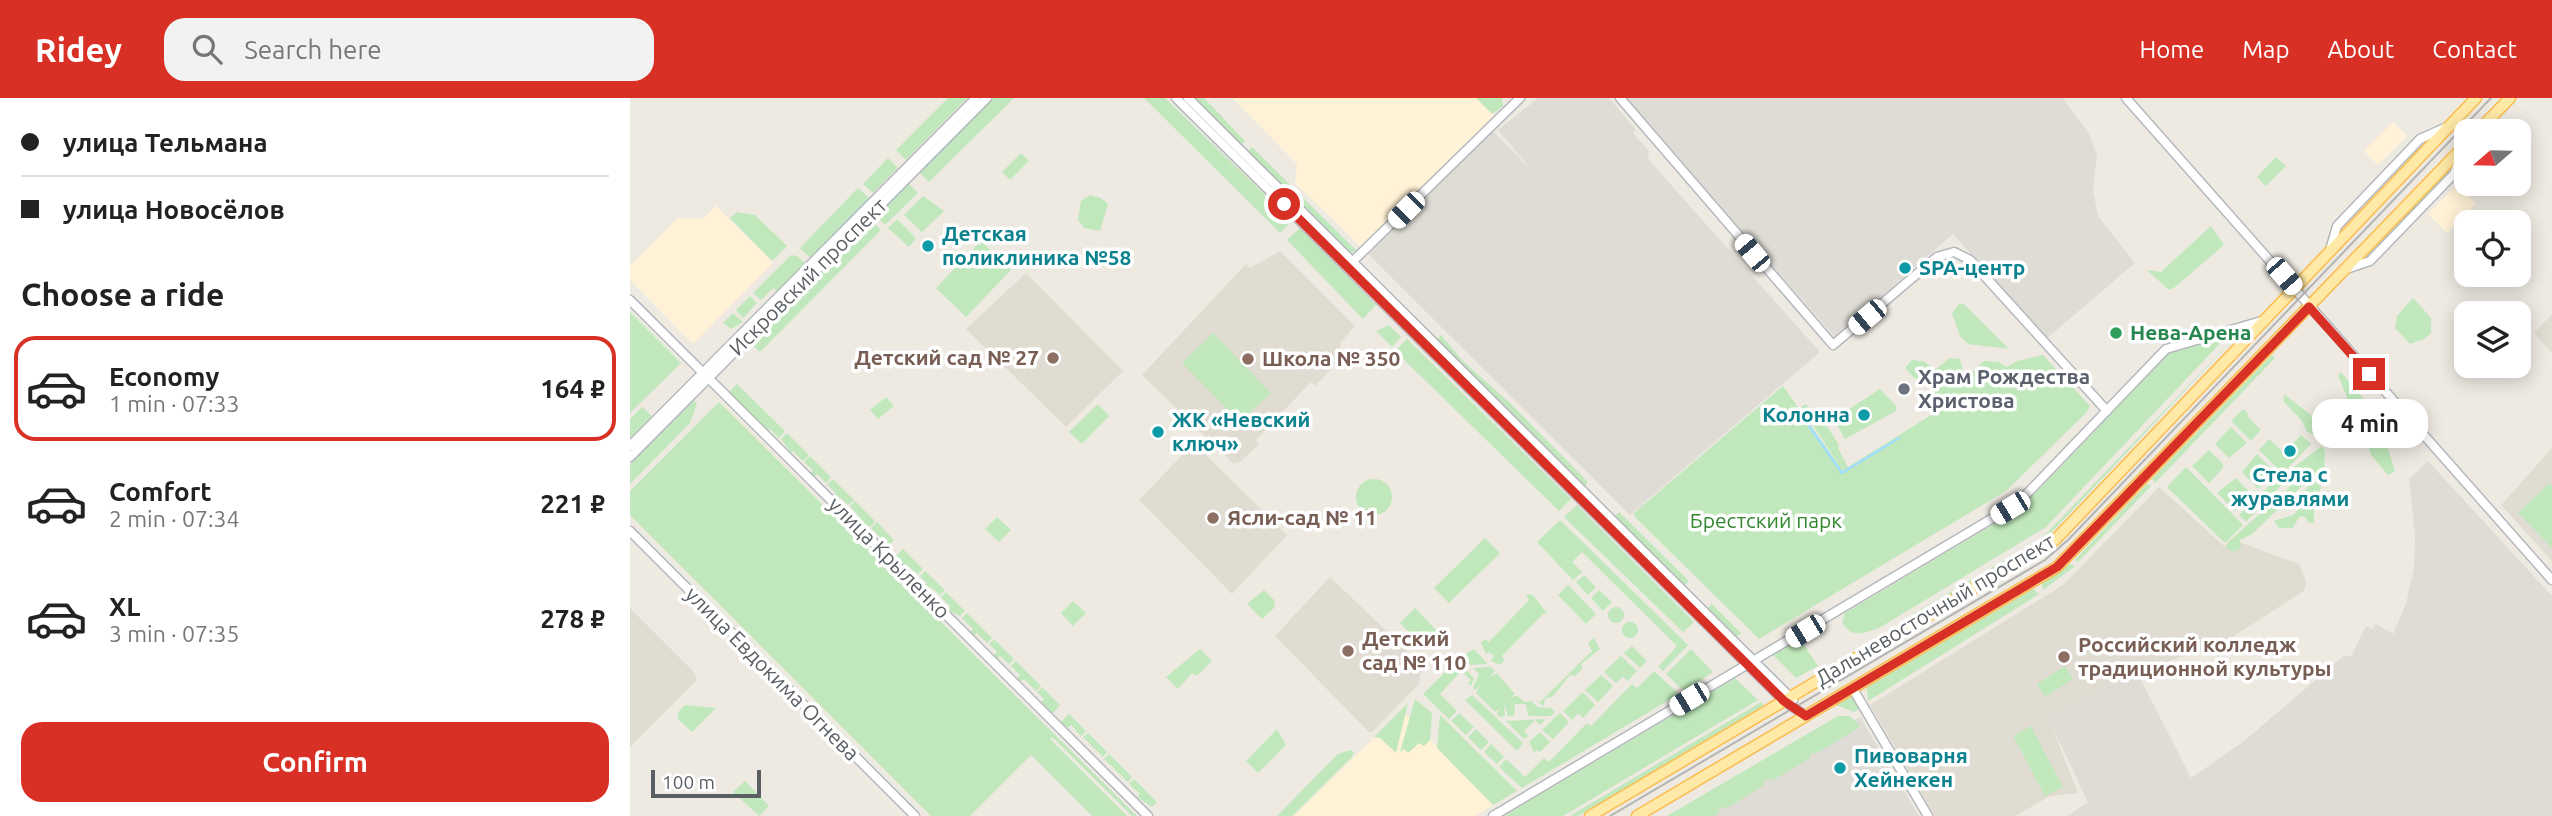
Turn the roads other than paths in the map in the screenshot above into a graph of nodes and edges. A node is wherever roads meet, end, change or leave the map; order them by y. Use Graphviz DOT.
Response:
graph roads {
  1 [pos="976,98"];
  2 [pos="986,98"];
  3 [pos="1176,98"];
  4 [pos="1188,98"];
  5 [pos="1520,98"];
  6 [pos="1620,98"];
  7 [pos="2126,98"];
  8 [pos="2476,98"];
  9 [pos="2510,98"];
  10 [pos="2490,119"];
  11 [pos="2454,156"];
  12 [pos="1350,265"];
  13 [pos="2295,289"];
  14 [pos="630,300"];
  15 [pos="2309,307"];
  16 [pos="2265,320"];
  17 [pos="705,375"];
  18 [pos="2107,411"];
  19 [pos="630,446"];
  20 [pos="630,457"];
  21 [pos="630,531"];
  22 [pos="2552,580"];
  23 [pos="1751,662"];
  24 [pos="1853,689"];
  25 [pos="1788,699"];
  26 [pos="1806,716"];
  27 [pos="915,816"];
  28 [pos="1149,816"];
  29 [pos="1493,816"];
  30 [pos="1590,816"];
  31 [pos="1637,816"];
  32 [pos="1928,816"];
  1 -- 17 [label="street, Искровский проспект"];
  2 -- 17 [label="street, Искровский проспект"];
  3 -- 12 [label="street"];
  4 -- 12 [label="street"];
  5 -- 12 [label="street"];
  6 -- 18 [label="street"];
  7 -- 13 [label="street"];
  8 -- 13 [label="main road, Дальневосточный проспект"];
  9 -- 10 [label="main road"];
  11 -- 15 [label="main road, Дальневосточный проспект"];
  12 -- 23 [label="street"];
  13 -- 15 [label="street"];
  13 -- 16 [label="main road, Дальневосточный проспект"];
  14 -- 17 [label="street, улица Крыленко"];
  15 -- 22 [label="street"];
  15 -- 24 [label="main road, Дальневосточный проспект"];
  16 -- 18 [label="street, Дальневосточный проспект"];
  16 -- 25 [label="main road, Дальневосточный проспект"];
  17 -- 19 [label="street, Искровский проспект"];
  17 -- 20 [label="street, Искровский проспект"];
  17 -- 28 [label="street, улица Крыленко"];
  18 -- 23 [label="street, Дальневосточный проспект"];
  21 -- 27 [label="street, улица Евдокима Огнева"];
  23 -- 25 [label="street"];
  23 -- 29 [label="street, Дальневосточный проспект"];
  24 -- 26 [label="main road, Дальневосточный проспект"];
  24 -- 32 [label="street"];
  25 -- 26 [label="street"];
  25 -- 30 [label="main road, Дальневосточный проспект"];
  26 -- 31 [label="main road, Дальневосточный проспект"];
}
